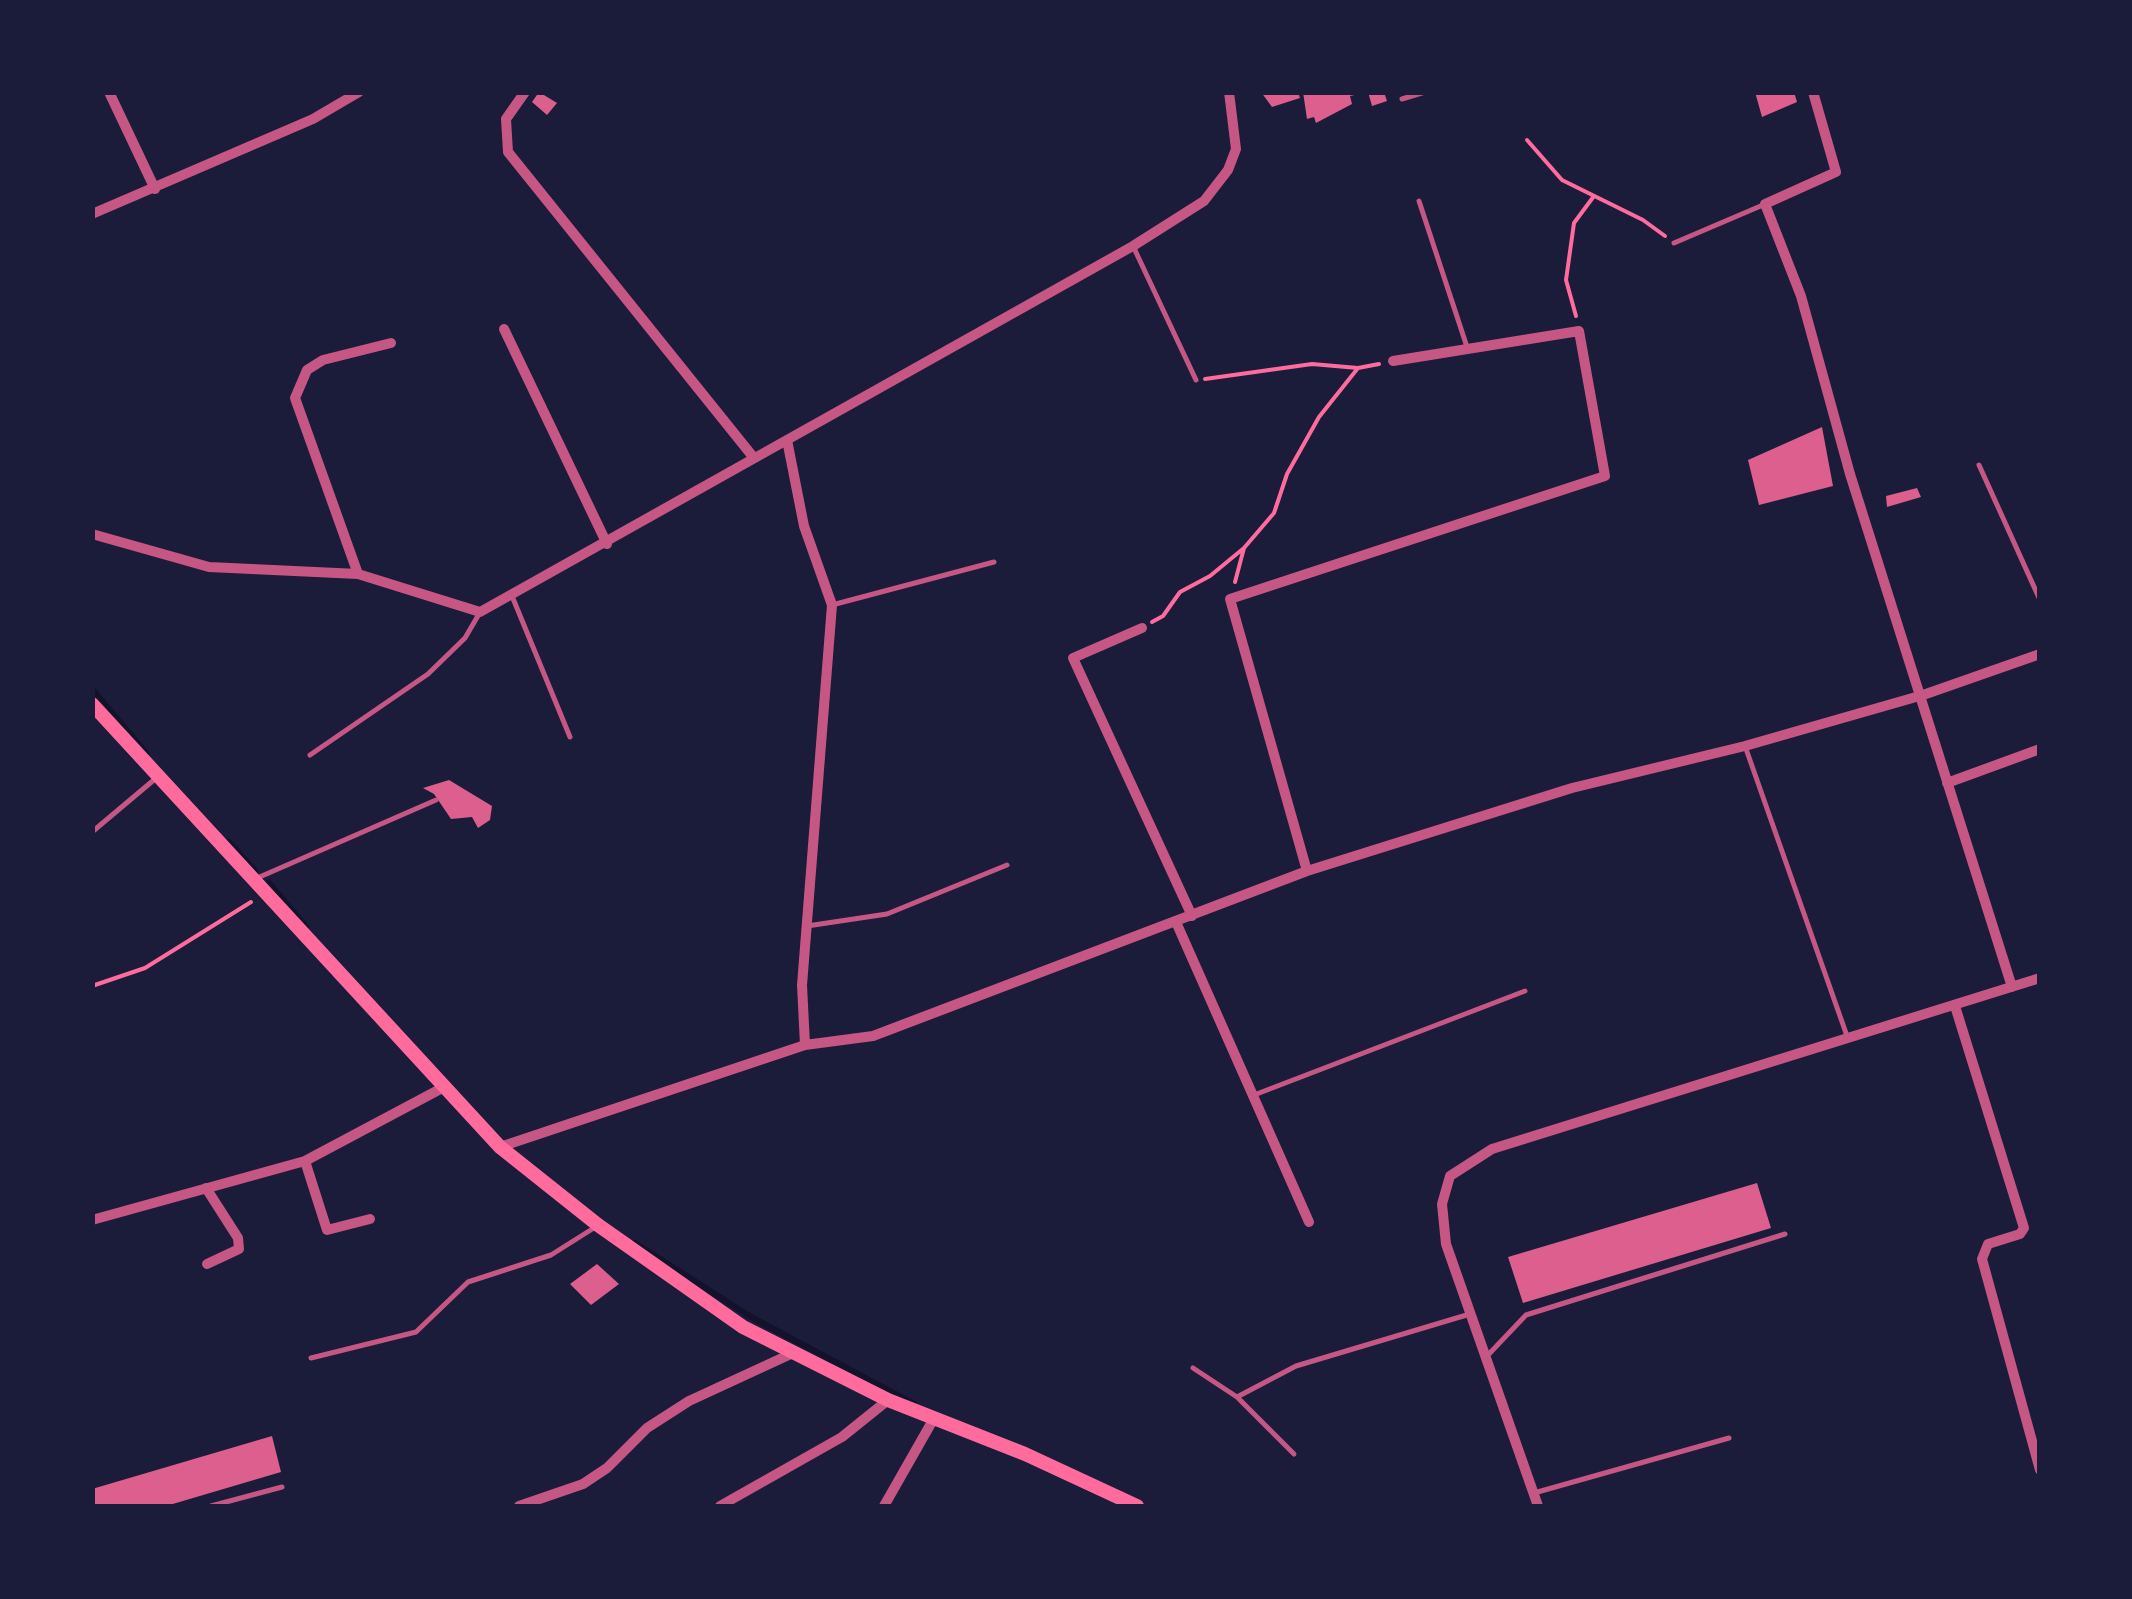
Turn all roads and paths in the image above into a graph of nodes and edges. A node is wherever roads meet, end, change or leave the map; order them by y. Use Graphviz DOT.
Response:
graph roads {
  1 [pos="109,92"];
  2 [pos="359,92"];
  3 [pos="525,92"];
  4 [pos="894,92"];
  5 [pos="909,92"];
  6 [pos="1229,92"];
  7 [pos="1425,92"];
  8 [pos="1813,92"];
  9 [pos="1402,99"];
  10 [pos="1528,140"];
  11 [pos="155,189"];
  12 [pos="1594,196"];
  13 [pos="1419,201"];
  14 [pos="1766,204"];
  15 [pos="92,214"];
  16 [pos="1674,243"];
  17 [pos="1133,246"];
  18 [pos="504,330"];
  19 [pos="1580,331"];
  20 [pos="391,343"];
  21 [pos="1467,347"];
  22 [pos="1394,361"];
  23 [pos="1358,368"];
  24 [pos="1196,380"];
  25 [pos="787,440"];
  26 [pos="754,458"];
  27 [pos="1979,465"];
  28 [pos="92,534"];
  29 [pos="607,544"];
  30 [pos="1244,548"];
  31 [pos="994,562"];
  32 [pos="358,574"];
  33 [pos="512,596"];
  34 [pos="1230,599"];
  35 [pos="2040,600"];
  36 [pos="832,605"];
  37 [pos="480,612"];
  38 [pos="1142,628"];
  39 [pos="2040,654"];
  40 [pos="1923,695"];
  41 [pos="92,704"];
  42 [pos="570,737"];
  43 [pos="1745,746"];
  44 [pos="2040,750"];
  45 [pos="310,754"];
  46 [pos="159,776"];
  47 [pos="1947,783"];
  48 [pos="436,800"];
  49 [pos="92,832"];
  50 [pos="1008,865"];
  51 [pos="1307,871"];
  52 [pos="255,878"];
  53 [pos="266,892"];
  54 [pos="1192,916"];
  55 [pos="1176,922"];
  56 [pos="807,926"];
  57 [pos="2040,978"];
  58 [pos="92,986"];
  59 [pos="2012,987"];
  60 [pos="1525,991"];
  61 [pos="1955,1006"];
  62 [pos="1847,1036"];
  63 [pos="805,1044"];
  64 [pos="446,1086"];
  65 [pos="1252,1096"];
  66 [pos="500,1147"];
  67 [pos="304,1162"];
  68 [pos="206,1188"];
  69 [pos="370,1218"];
  70 [pos="92,1220"];
  71 [pos="1309,1222"];
  72 [pos="598,1225"];
  73 [pos="1785,1234"];
  74 [pos="206,1264"];
  75 [pos="1470,1314"];
  76 [pos="793,1353"];
  77 [pos="311,1358"];
  78 [pos="1486,1358"];
  79 [pos="1193,1368"];
  80 [pos="1237,1397"];
  81 [pos="888,1400"];
  82 [pos="933,1420"];
  83 [pos="1729,1438"];
  84 [pos="1294,1454"];
  85 [pos="2040,1470"];
  86 [pos="282,1488"];
  87 [pos="1534,1492"];
  88 [pos="211,1506"];
  89 [pos="520,1506"];
  90 [pos="720,1506"];
  91 [pos="884,1506"];
  92 [pos="1137,1506"];
  93 [pos="1538,1506"];
  1 -- 11 [label="street"];
  2 -- 11 [label="street"];
  3 -- 26 [label="street"];
  4 -- 5 [label="lane"];
  6 -- 17 [label="street"];
  7 -- 9 [label="lane"];
  8 -- 14 [label="street"];
  10 -- 12 [label="path"];
  11 -- 15 [label="street"];
  12 -- 16 [label="path"];
  12 -- 19 [label="path"];
  13 -- 21 [label="lane"];
  14 -- 16 [label="lane"];
  14 -- 40 [label="street"];
  17 -- 24 [label="lane"];
  17 -- 25 [label="street"];
  18 -- 29 [label="street"];
  19 -- 21 [label="street"];
  19 -- 34 [label="street"];
  20 -- 32 [label="street"];
  21 -- 22 [label="street"];
  22 -- 23 [label="path"];
  23 -- 24 [label="path"];
  23 -- 30 [label="path"];
  25 -- 26 [label="street"];
  25 -- 36 [label="street"];
  26 -- 29 [label="street"];
  27 -- 35 [label="lane"];
  28 -- 32 [label="street"];
  29 -- 33 [label="street"];
  30 -- 34 [label="path"];
  30 -- 38 [label="path"];
  31 -- 36 [label="lane"];
  32 -- 37 [label="street"];
  33 -- 37 [label="street"];
  33 -- 42 [label="lane"];
  34 -- 51 [label="street"];
  36 -- 56 [label="street"];
  37 -- 45 [label="lane"];
  38 -- 54 [label="street"];
  39 -- 40 [label="street"];
  40 -- 43 [label="street"];
  40 -- 47 [label="street"];
  41 -- 46 [label="main road"];
  43 -- 51 [label="street"];
  43 -- 62 [label="lane"];
  44 -- 47 [label="street"];
  46 -- 49 [label="lane"];
  46 -- 52 [label="main road"];
  47 -- 59 [label="street"];
  48 -- 52 [label="lane"];
  50 -- 56 [label="lane"];
  51 -- 54 [label="street"];
  52 -- 53 [label="main road"];
  53 -- 58 [label="path"];
  53 -- 64 [label="main road"];
  54 -- 55 [label="street"];
  55 -- 63 [label="street"];
  55 -- 65 [label="street"];
  56 -- 63 [label="street"];
  57 -- 59 [label="street"];
  59 -- 61 [label="street"];
  60 -- 65 [label="lane"];
  61 -- 62 [label="street"];
  61 -- 85 [label="street"];
  62 -- 75 [label="street"];
  63 -- 66 [label="street"];
  64 -- 66 [label="main road"];
  64 -- 67 [label="street"];
  65 -- 71 [label="street"];
  66 -- 72 [label="main road"];
  67 -- 68 [label="street"];
  67 -- 69 [label="street"];
  68 -- 70 [label="street"];
  68 -- 74 [label="street"];
  72 -- 76 [label="main road"];
  72 -- 77 [label="lane"];
  73 -- 78 [label="lane"];
  75 -- 78 [label="street"];
  75 -- 80 [label="lane"];
  76 -- 81 [label="main road"];
  76 -- 89 [label="street"];
  78 -- 87 [label="street"];
  79 -- 80 [label="lane"];
  80 -- 84 [label="lane"];
  81 -- 82 [label="main road"];
  81 -- 90 [label="street"];
  82 -- 91 [label="street"];
  82 -- 92 [label="main road"];
  83 -- 87 [label="lane"];
  86 -- 88 [label="lane"];
  87 -- 93 [label="street"];
}
